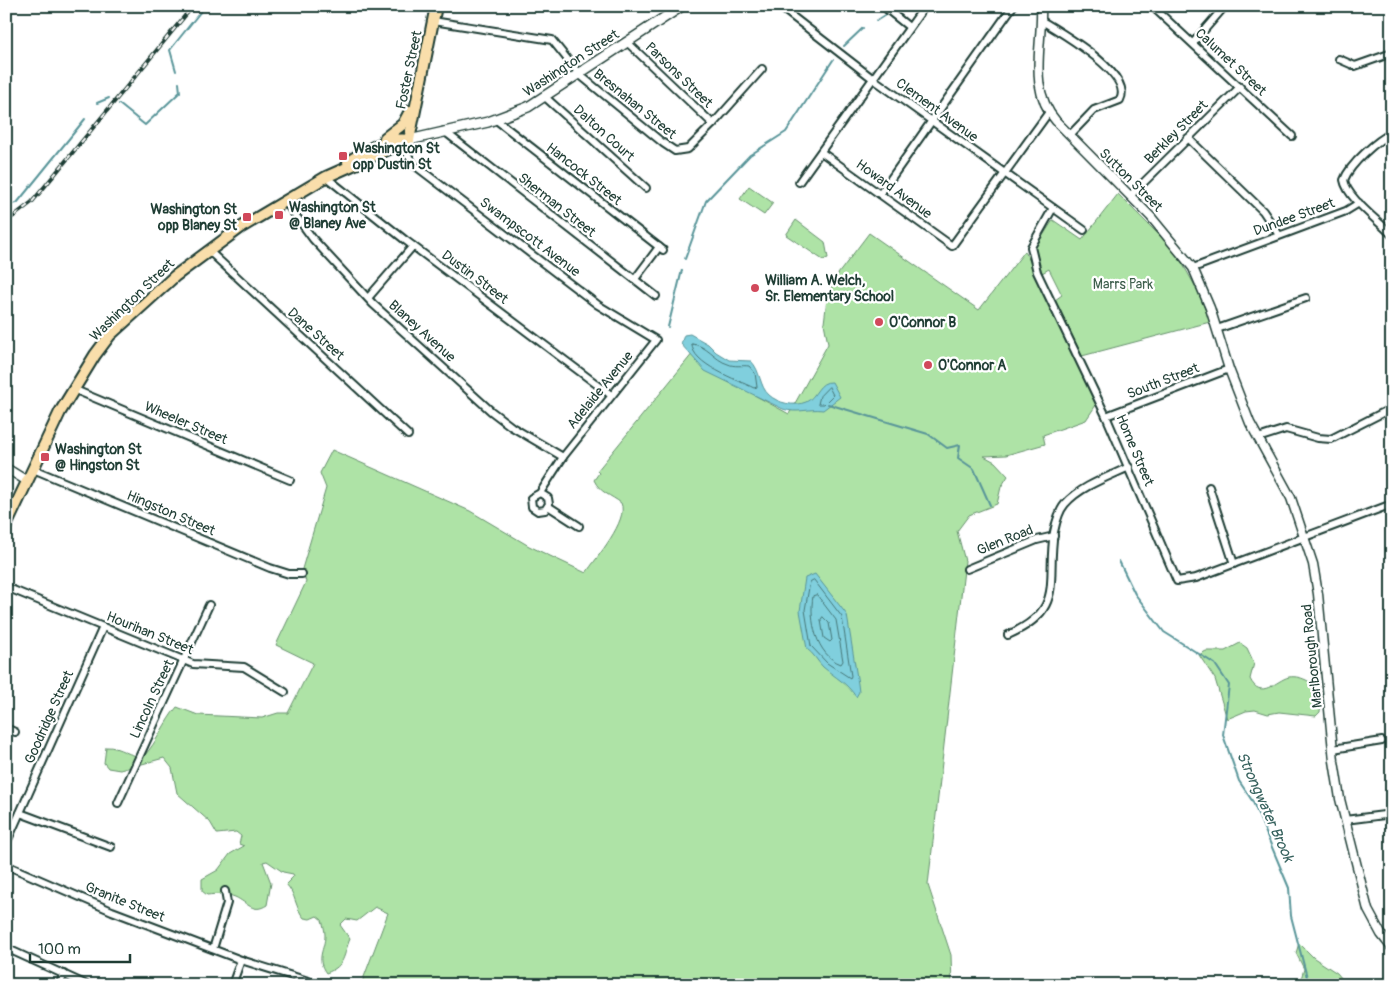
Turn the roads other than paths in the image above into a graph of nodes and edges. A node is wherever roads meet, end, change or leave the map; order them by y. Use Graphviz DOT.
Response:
graph roads {
  1 [pos="436,6"];
  2 [pos="682,6"];
  3 [pos="779,6"];
  4 [pos="883,6"];
  5 [pos="925,6"];
  6 [pos="1013,6"];
  7 [pos="1041,6"];
  8 [pos="1152,6"];
  9 [pos="1225,6"];
  10 [pos="433,21"];
  11 [pos="1042,21"];
  12 [pos="910,27"];
  13 [pos="628,43"];
  14 [pos="1193,43"];
  15 [pos="1392,53"];
  16 [pos="1339,59"];
  17 [pos="762,69"];
  18 [pos="580,75"];
  19 [pos="872,78"];
  20 [pos="1240,87"];
  21 [pos="545,97"];
  22 [pos="417,99"];
  23 [pos="1048,112"];
  24 [pos="495,119"];
  25 [pos="933,122"];
  26 [pos="713,124"];
  27 [pos="444,132"];
  28 [pos="1392,133"];
  29 [pos="1070,135"];
  30 [pos="1292,136"];
  31 [pos="1188,138"];
  32 [pos="409,140"];
  33 [pos="373,146"];
  34 [pos="675,151"];
  35 [pos="821,152"];
  36 [pos="1005,174"];
  37 [pos="326,177"];
  38 [pos="799,182"];
  39 [pos="646,188"];
  40 [pos="880,194"];
  41 [pos="1130,196"];
  42 [pos="285,201"];
  43 [pos="1359,203"];
  44 [pos="1053,208"];
  45 [pos="1084,230"];
  46 [pos="1392,235"];
  47 [pos="1279,236"];
  48 [pos="413,246"];
  49 [pos="208,250"];
  50 [pos="1193,268"];
  51 [pos="635,279"];
  52 [pos="656,296"];
  53 [pos="368,298"];
  54 [pos="1306,298"];
  55 [pos="1217,329"];
  56 [pos="656,340"];
  57 [pos="1229,369"];
  58 [pos="73,389"];
  59 [pos="611,395"];
  60 [pos="1392,408"];
  61 [pos="1106,416"];
  62 [pos="408,435"];
  63 [pos="1258,438"];
  64 [pos="563,457"];
  65 [pos="1129,467"];
  66 [pos="6,468"];
  67 [pos="32,469"];
  68 [pos="290,480"];
  69 [pos="27,481"];
  70 [pos="1209,487"];
  71 [pos="540,493"];
  72 [pos="1392,504"];
  73 [pos="548,506"];
  74 [pos="6,526"];
  75 [pos="579,526"];
  76 [pos="1054,536"];
  77 [pos="1304,536"];
  78 [pos="1234,564"];
  79 [pos="966,569"];
  80 [pos="302,574"];
  81 [pos="6,587"];
  82 [pos="209,605"];
  83 [pos="103,627"];
  84 [pos="1008,635"];
  85 [pos="184,660"];
  86 [pos="285,692"];
  87 [pos="6,728"];
  88 [pos="16,732"];
  89 [pos="1382,740"];
  90 [pos="1333,749"];
  91 [pos="118,803"];
  92 [pos="20,813"];
  93 [pos="1392,814"];
  94 [pos="1345,820"];
  95 [pos="6,844"];
  96 [pos="111,847"];
  97 [pos="6,865"];
  98 [pos="225,891"];
  99 [pos="6,948"];
  100 [pos="1392,948"];
  101 [pos="212,949"];
  102 [pos="241,960"];
  103 [pos="64,974"];
  104 [pos="59,985"];
  105 [pos="87,985"];
  106 [pos="232,985"];
  107 [pos="321,985"];
  1 -- 10 [label="main road, Foster Street"];
  2 -- 13 [label="main road, Washington Street"];
  3 -- 19 [label="street, Clement Avenue"];
  4 -- 12 [label="street"];
  5 -- 12 [label="street"];
  6 -- 25 [label="street"];
  7 -- 11 [label="street, Sutton Street"];
  8 -- 14 [label="street, Calumet Street"];
  9 -- 14 [label="street"];
  10 -- 18 [label="street, Bresnahan Street"];
  10 -- 22 [label="main road, Foster Street"];
  11 -- 23 [label="street, Sutton Street"];
  11 -- 29 [label="street"];
  12 -- 19 [label="street"];
  13 -- 18 [label="main road, Washington Street"];
  13 -- 26 [label="street, Parsons Street"];
  14 -- 20 [label="street, Calumet Street"];
  15 -- 16 [label="street"];
  17 -- 26 [label="street, Parsons Street"];
  18 -- 21 [label="main road, Washington Street"];
  18 -- 34 [label="street, Bresnahan Street"];
  19 -- 25 [label="street, Clement Avenue"];
  19 -- 35 [label="street"];
  20 -- 30 [label="street, Calumet Street"];
  20 -- 31 [label="street, Berkley Street"];
  21 -- 24 [label="main road, Washington Street"];
  21 -- 39 [label="street, Dalton Court"];
  22 -- 32 [label="main road, Foster Street"];
  22 -- 33 [label="main road"];
  23 -- 29 [label="street, Sutton Street"];
  23 -- 36 [label="street"];
  24 -- 27 [label="main road, Washington Street"];
  24 -- 51 [label="street, Hancock Street"];
  25 -- 36 [label="street, Clement Avenue"];
  25 -- 40 [label="street"];
  26 -- 34 [label="street, Parsons Street"];
  27 -- 32 [label="main road, Washington Street"];
  27 -- 51 [label="street, Sherman Street"];
  28 -- 43 [label="street"];
  29 -- 41 [label="street, Sutton Street"];
  31 -- 41 [label="street, Berkley Street"];
  31 -- 47 [label="street"];
  32 -- 33 [label="main road, Washington Street"];
  32 -- 37 [label="main road, Washington Street"];
  32 -- 56 [label="street, Swampscott Avenue"];
  33 -- 37 [label="main road, Washington Street"];
  35 -- 38 [label="street"];
  35 -- 40 [label="street, Howard Avenue"];
  36 -- 40 [label="street, Howard Avenue"];
  36 -- 44 [label="street, Clement Avenue"];
  37 -- 42 [label="main road, Washington Street"];
  37 -- 48 [label="street, Dustin Street"];
  41 -- 50 [label="street, Sutton Street"];
  42 -- 49 [label="main road, Washington Street"];
  42 -- 53 [label="street, Blaney Avenue"];
  43 -- 46 [label="street"];
  43 -- 47 [label="street, Dundee Street"];
  44 -- 45 [label="street, Clement Avenue"];
  44 -- 61 [label="street, Home Street"];
  47 -- 50 [label="street, Dundee Street"];
  48 -- 53 [label="street"];
  48 -- 59 [label="street, Dustin Street"];
  49 -- 58 [label="main road, Washington Street"];
  49 -- 62 [label="street, Dane Street"];
  50 -- 55 [label="street, Sutton Street"];
  51 -- 52 [label="street, Sherman Street"];
  53 -- 64 [label="street, Blaney Avenue"];
  54 -- 55 [label="street"];
  55 -- 57 [label="street, Sutton Street"];
  56 -- 59 [label="street, Adelaide Avenue"];
  57 -- 61 [label="street, South Street"];
  57 -- 63 [label="street, Marlborough Road"];
  58 -- 67 [label="main road, Washington Street"];
  58 -- 68 [label="street, Wheeler Street"];
  59 -- 64 [label="street, Adelaide Avenue"];
  60 -- 63 [label="street"];
  61 -- 65 [label="street, Home Street"];
  63 -- 77 [label="street, Marlborough Road"];
  64 -- 71 [label="street, Adelaide Avenue"];
  65 -- 76 [label="street"];
  65 -- 78 [label="street, Home Street"];
  66 -- 69 [label="street"];
  67 -- 69 [label="main road, Washington Street"];
  67 -- 80 [label="street, Hingston Street"];
  69 -- 74 [label="main road, Washington Street"];
  70 -- 78 [label="street"];
  71 -- 73 [label="street"];
  71 -- 73 [label="street"];
  72 -- 77 [label="street, Home Street"];
  73 -- 75 [label="street"];
  76 -- 79 [label="street, Glen Road"];
  76 -- 84 [label="street"];
  77 -- 78 [label="street, Home Street"];
  77 -- 90 [label="street, Marlborough Road"];
  81 -- 83 [label="street, Hourihan Street"];
  82 -- 85 [label="street, Lincoln Street"];
  83 -- 85 [label="street, Hourihan Street"];
  83 -- 92 [label="street, Goodridge Street"];
  85 -- 86 [label="street, Hourihan Street"];
  85 -- 91 [label="street, Lincoln Street"];
  87 -- 88 [label="street"];
  89 -- 90 [label="street"];
  90 -- 94 [label="street, Marlborough Road"];
  92 -- 95 [label="street, Goodridge Street"];
  92 -- 96 [label="street"];
  93 -- 94 [label="street"];
  94 -- 100 [label="street, Marlborough Road"];
  97 -- 101 [label="street, Granite Street"];
  98 -- 101 [label="street"];
  99 -- 103 [label="street"];
  101 -- 102 [label="street, Granite Street"];
  102 -- 106 [label="street"];
  102 -- 107 [label="street, Granite Street"];
  103 -- 104 [label="street"];
  103 -- 105 [label="street"];
}
